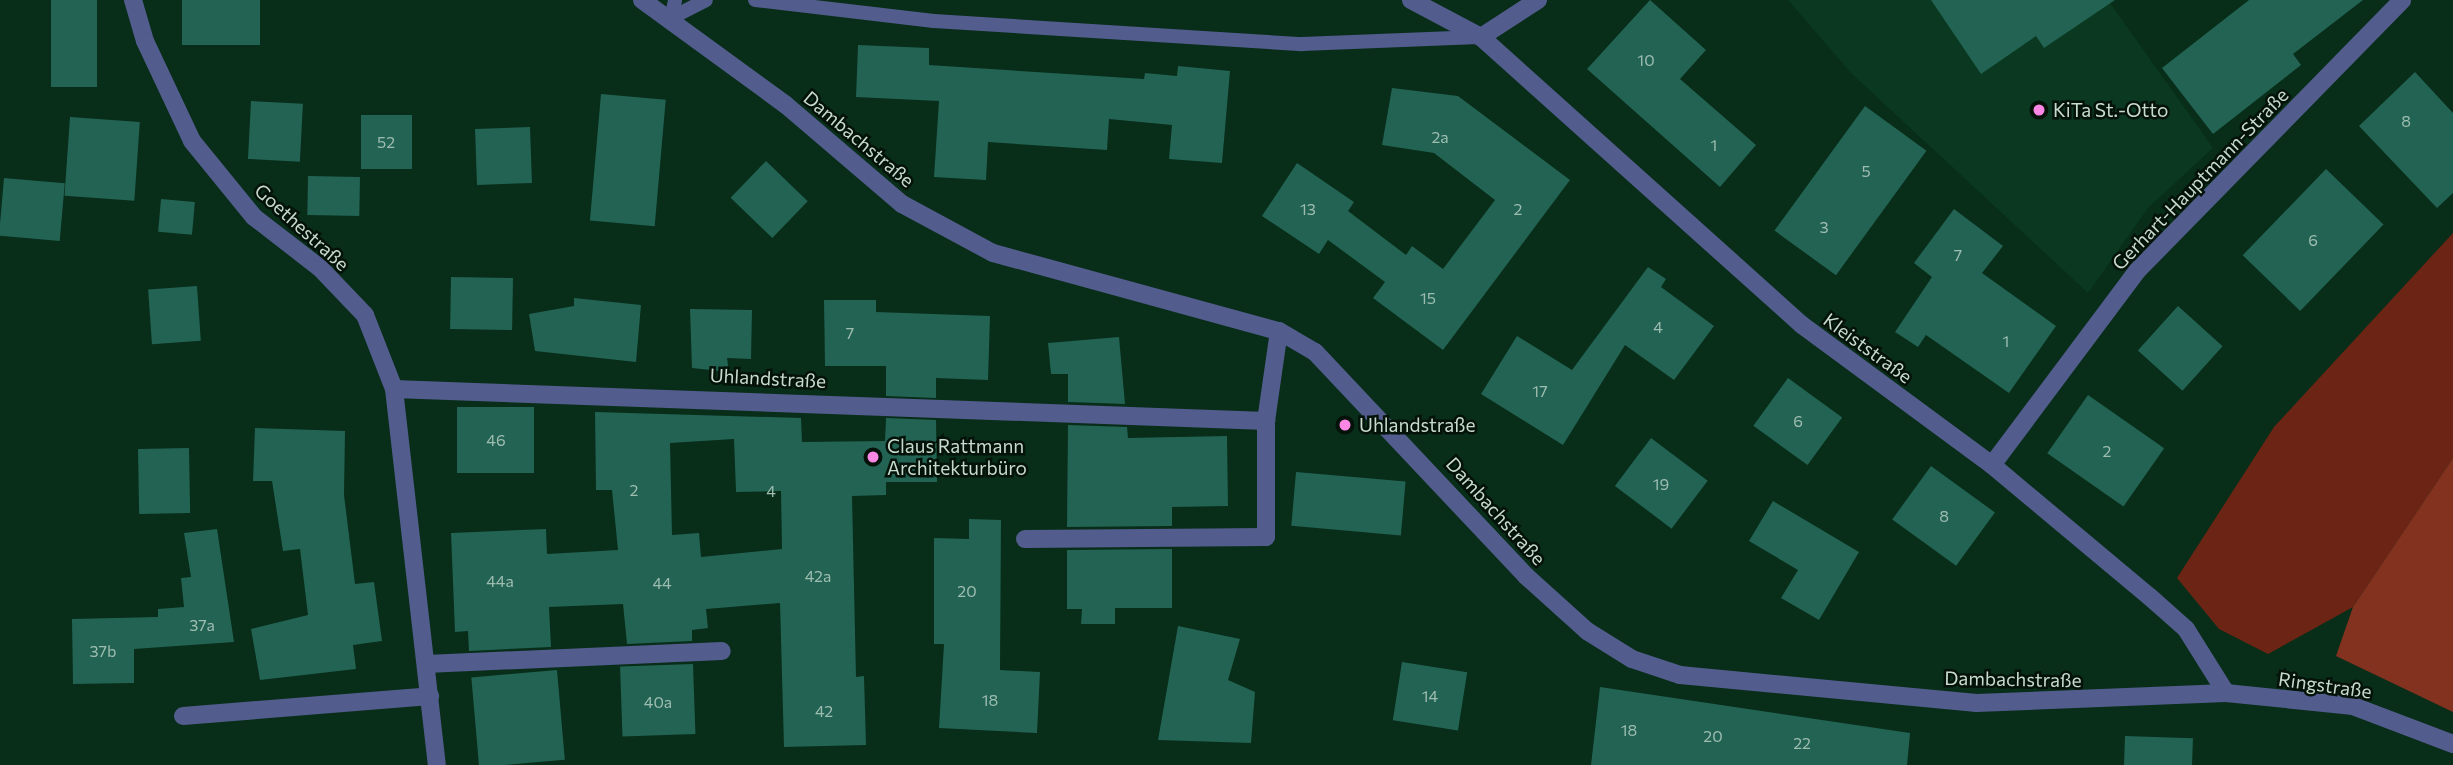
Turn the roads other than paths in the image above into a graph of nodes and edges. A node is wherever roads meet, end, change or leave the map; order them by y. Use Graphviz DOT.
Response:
graph roads {
  1 [pos="133,0"];
  2 [pos="642,0"];
  3 [pos="706,0"];
  4 [pos="755,0"];
  5 [pos="1411,0"];
  6 [pos="1538,0"];
  7 [pos="2402,0"];
  8 [pos="673,9"];
  9 [pos="1480,37"];
  10 [pos="1279,331"];
  11 [pos="394,389"];
  12 [pos="1266,421"];
  13 [pos="1992,465"];
  14 [pos="1025,539"];
  15 [pos="722,651"];
  16 [pos="426,664"];
  17 [pos="2226,693"];
  18 [pos="430,696"];
  19 [pos="183,716"];
  20 [pos="2453,744"];
  21 [pos="437,765"];
  1 -- 11 [label="street, Goethestraße"];
  2 -- 8 [label="street, Dambachstraße"];
  3 -- 8 [label="lane"];
  4 -- 9 [label="lane"];
  5 -- 9 [label="street, Kleiststraße"];
  6 -- 9 [label="street"];
  7 -- 13 [label="street, Gerhart-Hauptmann-Straße"];
  8 -- 10 [label="street, Dambachstraße"];
  9 -- 13 [label="street, Kleiststraße"];
  10 -- 12 [label="street"];
  10 -- 17 [label="street, Dambachstraße"];
  11 -- 12 [label="street, Uhlandstraße"];
  11 -- 16 [label="street, Goethestraße"];
  12 -- 14 [label="street"];
  13 -- 17 [label="street, Kleiststraße"];
  15 -- 16 [label="street"];
  16 -- 18 [label="street, Goethestraße"];
  17 -- 20 [label="street, Ringstraße"];
  18 -- 19 [label="street"];
  18 -- 21 [label="street, Goethestraße"];
}
